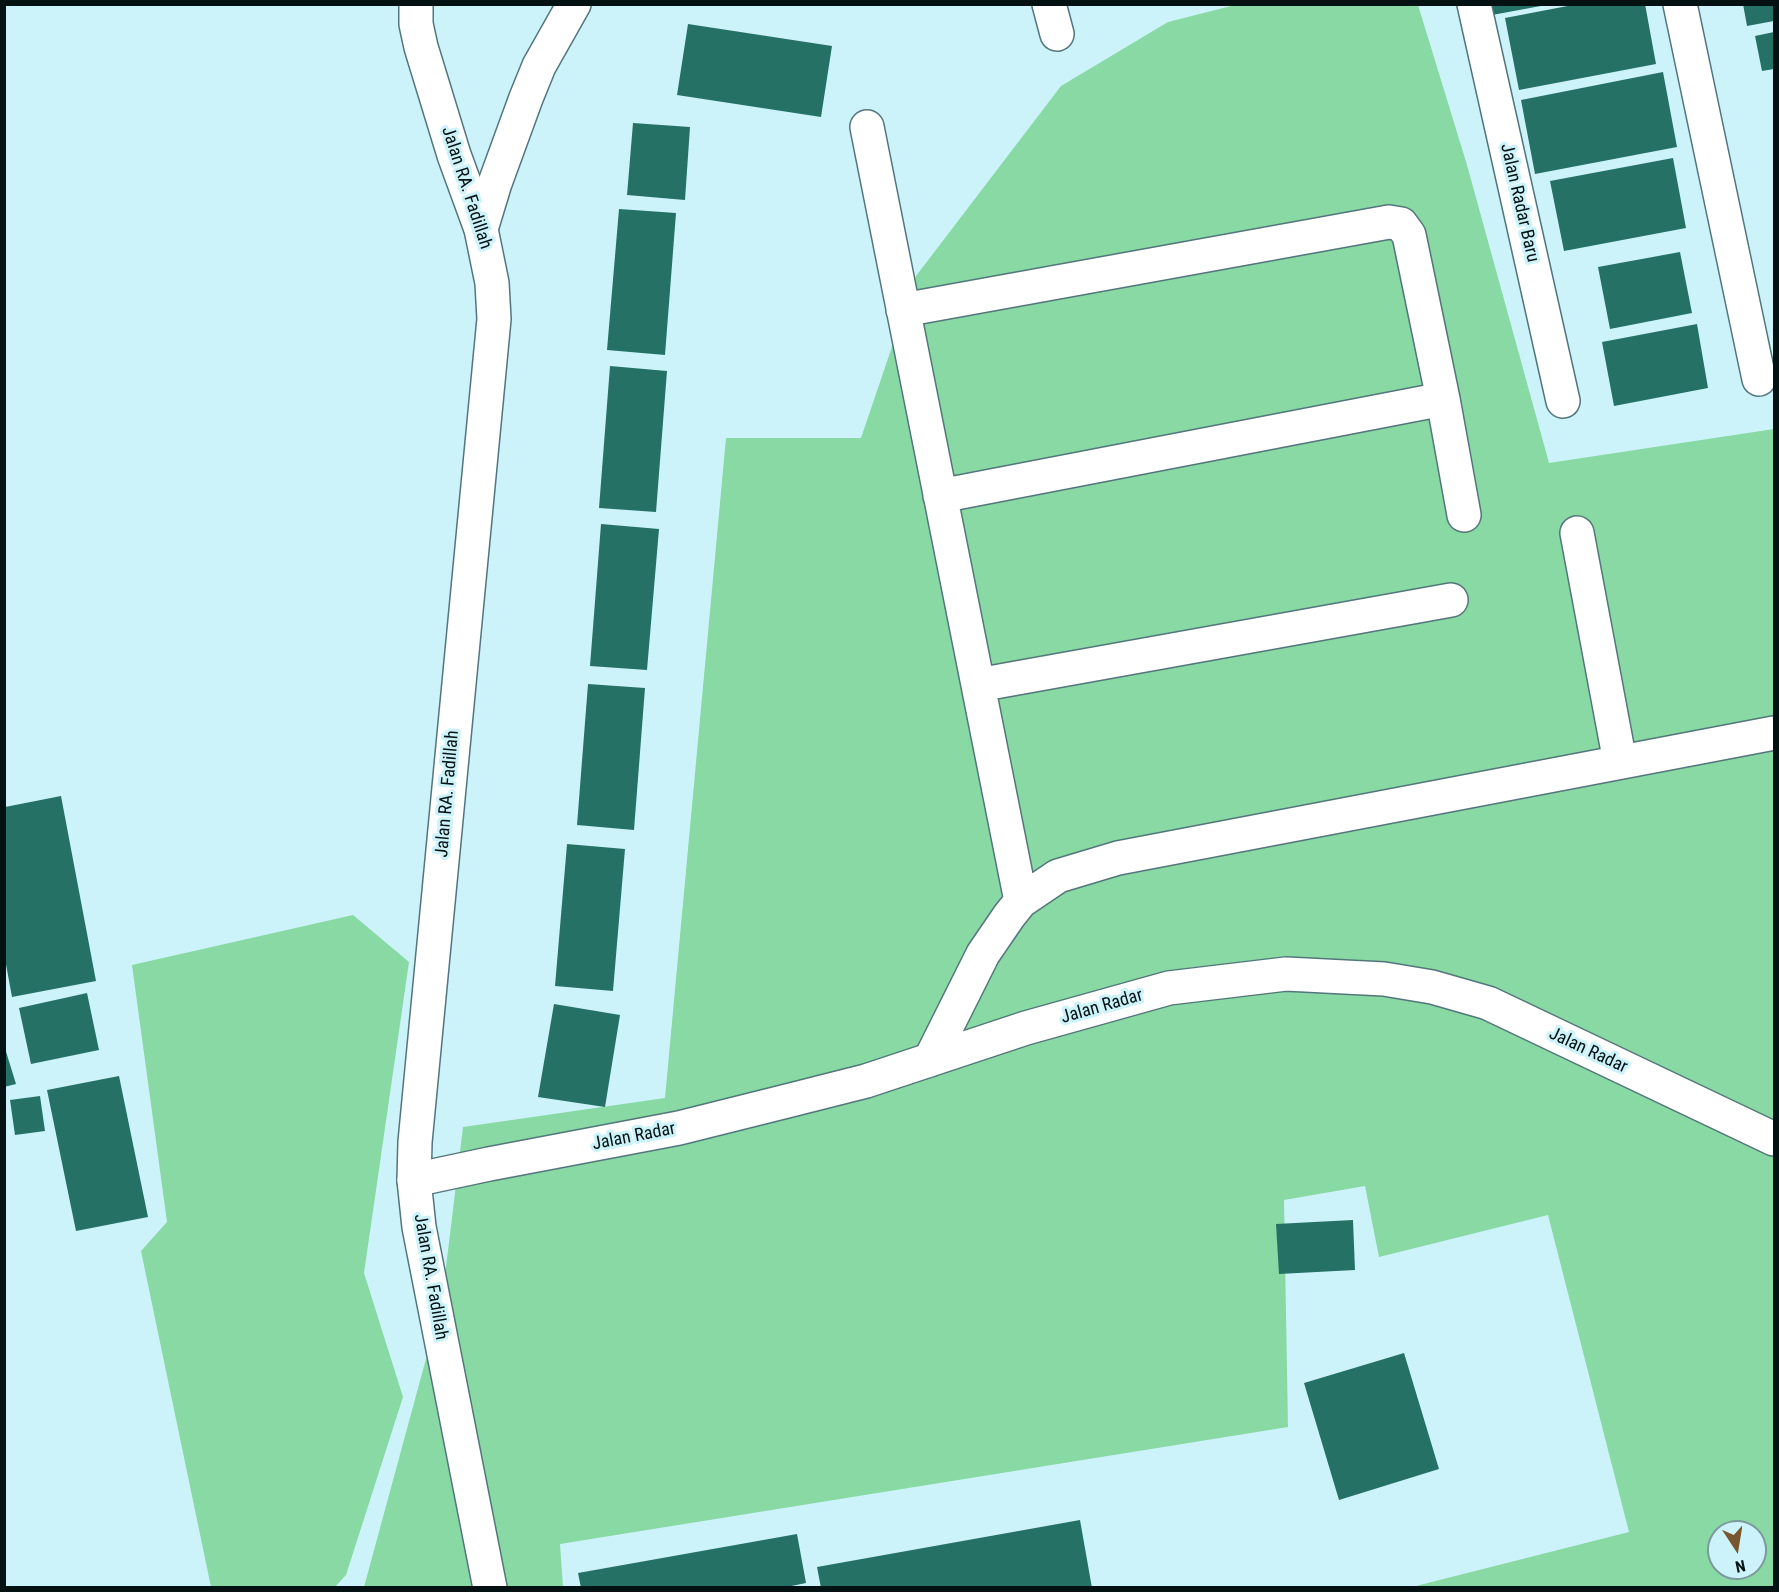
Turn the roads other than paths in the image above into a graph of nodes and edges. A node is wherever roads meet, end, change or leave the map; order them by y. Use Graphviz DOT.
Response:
graph roads {
  1 [pos="416,4"];
  2 [pos="574,4"];
  3 [pos="1474,4"];
  4 [pos="1680,4"];
  5 [pos="867,127"];
  6 [pos="481,229"];
  7 [pos="903,310"];
  8 [pos="1759,379"];
  9 [pos="1443,399"];
  10 [pos="1563,401"];
  11 [pos="940,496"];
  12 [pos="1464,515"];
  13 [pos="1577,533"];
  14 [pos="1451,600"];
  15 [pos="978,685"];
  16 [pos="1774,733"];
  17 [pos="1620,762"];
  18 [pos="1021,901"];
  19 [pos="930,1060"];
  20 [pos="1774,1139"];
  21 [pos="414,1180"];
  22 [pos="490,1587"];
  1 -- 6 [label="street, Jalan RA. Fadillah"];
  2 -- 6 [label="street"];
  3 -- 10 [label="street, Jalan Radar Baru"];
  4 -- 8 [label="street"];
  5 -- 7 [label="street"];
  6 -- 21 [label="street, Jalan RA. Fadillah"];
  7 -- 9 [label="street"];
  7 -- 11 [label="street"];
  9 -- 11 [label="street"];
  9 -- 12 [label="street"];
  11 -- 15 [label="street"];
  13 -- 17 [label="street"];
  14 -- 15 [label="street"];
  15 -- 18 [label="street"];
  16 -- 17 [label="street"];
  17 -- 18 [label="street"];
  18 -- 19 [label="street"];
  19 -- 20 [label="street, Jalan Radar"];
  19 -- 21 [label="street, Jalan Radar"];
  21 -- 22 [label="street, Jalan RA. Fadillah"];
}
